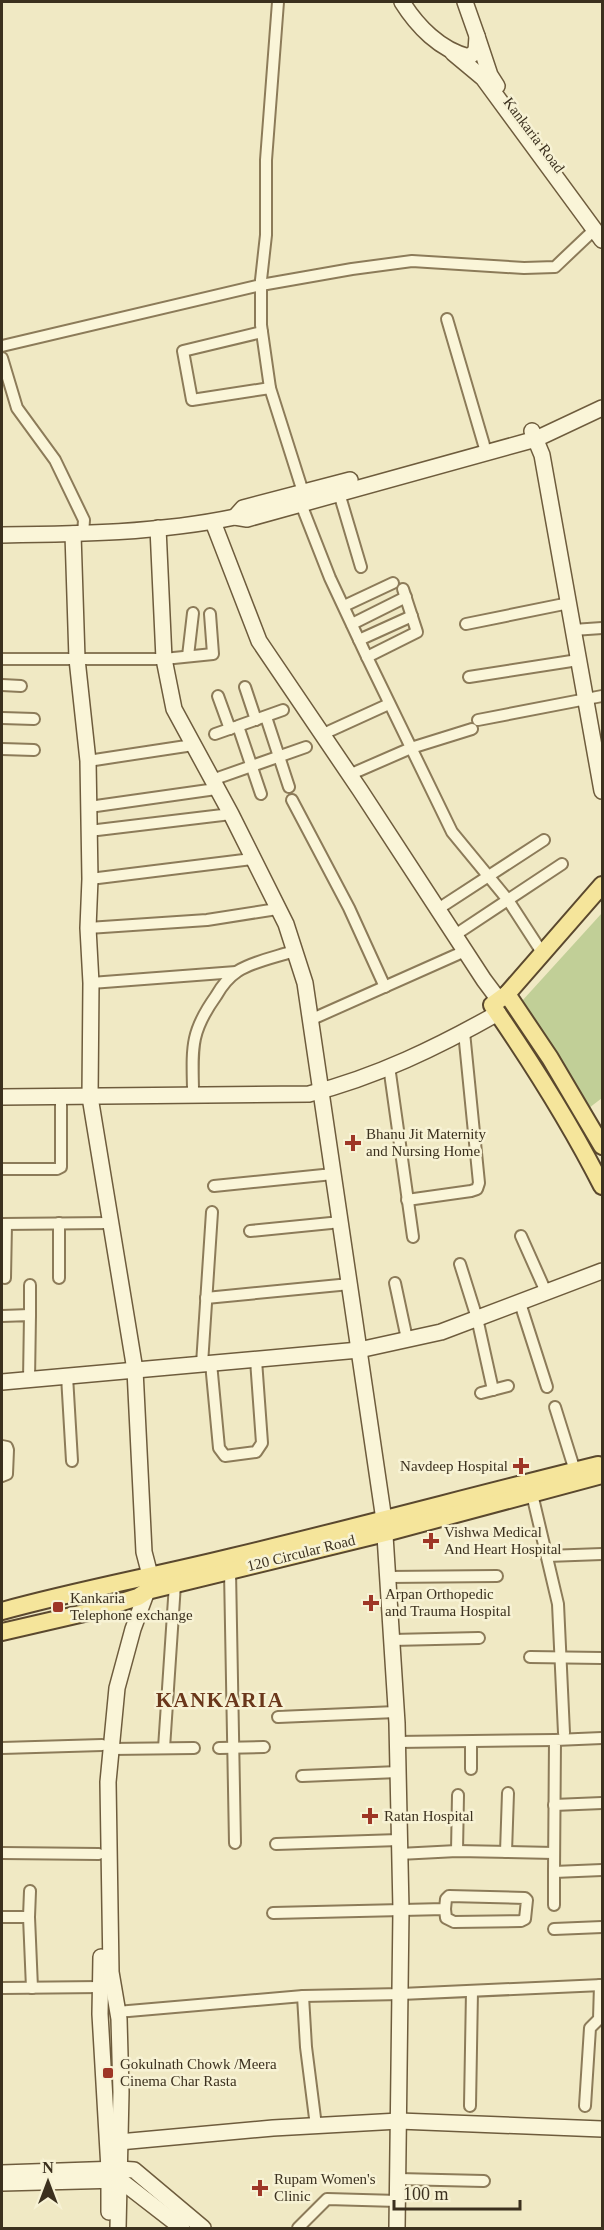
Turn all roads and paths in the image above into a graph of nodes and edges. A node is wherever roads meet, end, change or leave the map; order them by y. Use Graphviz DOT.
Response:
graph roads {
  1 [pos="278,2"];
  2 [pos="402,2"];
  3 [pos="465,2"];
  4 [pos="477,36"];
  5 [pos="453,53"];
  6 [pos="600,232"];
  7 [pos="261,285"];
  8 [pos="447,319"];
  9 [pos="262,332"];
  10 [pos="2,346"];
  11 [pos="2,358"];
  12 [pos="270,388"];
  13 [pos="603,398"];
  14 [pos="603,408"];
  15 [pos="534,435"];
  16 [pos="484,445"];
  17 [pos="339,493"];
  18 [pos="302,498"];
  19 [pos="213,522"];
  20 [pos="158,528"];
  21 [pos="78,534"];
  22 [pos="2,535"];
  23 [pos="361,567"];
  24 [pos="401,590"];
  25 [pos="568,603"];
  26 [pos="344,606"];
  27 [pos="193,613"];
  28 [pos="210,614"];
  29 [pos="412,616"];
  30 [pos="352,624"];
  31 [pos="466,624"];
  32 [pos="603,628"];
  33 [pos="573,630"];
  34 [pos="359,640"];
  35 [pos="188,657"];
  36 [pos="367,657"];
  37 [pos="2,659"];
  38 [pos="77,659"];
  39 [pos="164,659"];
  40 [pos="578,660"];
  41 [pos="469,677"];
  42 [pos="2,685"];
  43 [pos="21,686"];
  44 [pos="245,687"];
  45 [pos="218,696"];
  46 [pos="603,696"];
  47 [pos="586,699"];
  48 [pos="389,704"];
  49 [pos="283,710"];
  50 [pos="2,718"];
  51 [pos="261,718"];
  52 [pos="34,719"];
  53 [pos="234,728"];
  54 [pos="215,734"];
  55 [pos="321,735"];
  56 [pos="193,745"];
  57 [pos="306,747"];
  58 [pos="411,748"];
  59 [pos="2,749"];
  60 [pos="34,750"];
  61 [pos="280,757"];
  62 [pos="88,761"];
  63 [pos="251,766"];
  64 [pos="349,775"];
  65 [pos="214,785"];
  66 [pos="289,787"];
  67 [pos="603,791"];
  68 [pos="261,794"];
  69 [pos="292,800"];
  70 [pos="89,807"];
  71 [pos="231,814"];
  72 [pos="89,831"];
  73 [pos="544,840"];
  74 [pos="252,860"];
  75 [pos="562,864"];
  76 [pos="488,876"];
  77 [pos="90,879"];
  78 [pos="603,885"];
  79 [pos="508,900"];
  80 [pos="603,902"];
  81 [pos="277,909"];
  82 [pos="438,909"];
  83 [pos="88,928"];
  84 [pos="455,936"];
  85 [pos="294,951"];
  86 [pos="465,951"];
  87 [pos="543,954"];
  88 [pos="236,972"];
  89 [pos="92,983"];
  90 [pos="385,987"];
  91 [pos="502,1003"];
  92 [pos="310,1020"];
  93 [pos="464,1032"];
  94 [pos="389,1066"];
  95 [pos="320,1087"];
  96 [pos="2,1088"];
  97 [pos="193,1088"];
  98 [pos="90,1093"];
  99 [pos="2,1097"];
  100 [pos="61,1097"];
  101 [pos="603,1146"];
  102 [pos="2,1169"];
  103 [pos="333,1174"];
  104 [pos="214,1186"];
  105 [pos="603,1186"];
  106 [pos="407,1200"];
  107 [pos="212,1212"];
  108 [pos="341,1222"];
  109 [pos="59,1223"];
  110 [pos="110,1223"];
  111 [pos="4,1224"];
  112 [pos="250,1231"];
  113 [pos="521,1236"];
  114 [pos="413,1237"];
  115 [pos="460,1264"];
  116 [pos="603,1271"];
  117 [pos="5,1278"];
  118 [pos="59,1278"];
  119 [pos="395,1283"];
  120 [pos="350,1284"];
  121 [pos="30,1285"];
  122 [pos="546,1292"];
  123 [pos="206,1298"];
  124 [pos="520,1303"];
  125 [pos="30,1315"];
  126 [pos="2,1316"];
  127 [pos="477,1318"];
  128 [pos="407,1340"];
  129 [pos="359,1350"];
  130 [pos="256,1360"];
  131 [pos="206,1364"];
  132 [pos="135,1370"];
  133 [pos="67,1376"];
  134 [pos="29,1380"];
  135 [pos="2,1382"];
  136 [pos="508,1386"];
  137 [pos="547,1387"];
  138 [pos="493,1390"];
  139 [pos="481,1393"];
  140 [pos="555,1407"];
  141 [pos="2,1446"];
  142 [pos="72,1461"];
  143 [pos="603,1464"];
  144 [pos="575,1471"];
  145 [pos="603,1475"];
  146 [pos="2,1476"];
  147 [pos="532,1494"];
  148 [pos="385,1527"];
  149 [pos="603,1554"];
  150 [pos="547,1556"];
  151 [pos="230,1570"];
  152 [pos="388,1576"];
  153 [pos="497,1576"];
  154 [pos="175,1584"];
  155 [pos="142,1586"];
  156 [pos="2,1611"];
  157 [pos="2,1632"];
  158 [pos="479,1638"];
  159 [pos="392,1640"];
  160 [pos="530,1657"];
  161 [pos="560,1658"];
  162 [pos="603,1658"];
  163 [pos="396,1712"];
  164 [pos="278,1717"];
  165 [pos="559,1736"];
  166 [pos="603,1738"];
  167 [pos="398,1742"];
  168 [pos="471,1742"];
  169 [pos="106,1747"];
  170 [pos="2,1748"];
  171 [pos="164,1748"];
  172 [pos="194,1748"];
  173 [pos="219,1748"];
  174 [pos="234,1748"];
  175 [pos="264,1748"];
  176 [pos="471,1769"];
  177 [pos="398,1772"];
  178 [pos="302,1776"];
  179 [pos="508,1793"];
  180 [pos="458,1795"];
  181 [pos="603,1803"];
  182 [pos="554,1805"];
  183 [pos="235,1843"];
  184 [pos="276,1844"];
  185 [pos="399,1847"];
  186 [pos="457,1851"];
  187 [pos="506,1852"];
  188 [pos="2,1853"];
  189 [pos="554,1853"];
  190 [pos="99,1854"];
  191 [pos="603,1870"];
  192 [pos="554,1872"];
  193 [pos="30,1892"];
  194 [pos="554,1905"];
  195 [pos="445,1909"];
  196 [pos="401,1910"];
  197 [pos="273,1913"];
  198 [pos="2,1917"];
  199 [pos="29,1917"];
  200 [pos="603,1927"];
  201 [pos="554,1929"];
  202 [pos="601,1985"];
  203 [pos="2,1988"];
  204 [pos="32,1988"];
  205 [pos="101,1988"];
  206 [pos="472,1991"];
  207 [pos="401,1994"];
  208 [pos="303,1996"];
  209 [pos="117,2012"];
  210 [pos="470,2106"];
  211 [pos="585,2106"];
  212 [pos="399,2121"];
  213 [pos="316,2126"];
  214 [pos="603,2129"];
  215 [pos="119,2142"];
  216 [pos="2,2173"];
  217 [pos="114,2174"];
  218 [pos="398,2179"];
  219 [pos="484,2181"];
  220 [pos="2,2183"];
  221 [pos="398,2201"];
  222 [pos="109,2229"];
  223 [pos="118,2229"];
  224 [pos="182,2229"];
  225 [pos="203,2229"];
  226 [pos="297,2229"];
  227 [pos="397,2229"];
  1 -- 7 [label="street"];
  2 -- 5 [label="street"];
  3 -- 4 [label="street, Kankaria Road"];
  4 -- 5 [label="street"];
  4 -- 6 [label="street, Kankaria Road"];
  5 -- 6 [label="street"];
  6 -- 7 [label="street"];
  7 -- 9 [label="street"];
  7 -- 10 [label="street"];
  8 -- 16 [label="street"];
  9 -- 12 [label="street"];
  9 -- 12 [label="street"];
  11 -- 21 [label="street"];
  12 -- 18 [label="street"];
  13 -- 15 [label="street"];
  14 -- 15 [label="street"];
  15 -- 16 [label="street"];
  15 -- 17 [label="street"];
  15 -- 25 [label="street"];
  16 -- 18 [label="street"];
  17 -- 18 [label="street"];
  17 -- 23 [label="street"];
  18 -- 19 [label="street"];
  18 -- 26 [label="street"];
  19 -- 20 [label="street"];
  19 -- 55 [label="street"];
  20 -- 21 [label="street"];
  20 -- 39 [label="street"];
  21 -- 22 [label="street"];
  21 -- 38 [label="street"];
  24 -- 26 [label="street"];
  24 -- 29 [label="street"];
  24 -- 30 [label="street"];
  25 -- 31 [label="street"];
  25 -- 33 [label="street"];
  26 -- 30 [label="street"];
  27 -- 35 [label="street"];
  28 -- 35 [label="street"];
  29 -- 34 [label="street"];
  29 -- 36 [label="street"];
  30 -- 34 [label="street"];
  32 -- 33 [label="street"];
  33 -- 40 [label="street"];
  34 -- 36 [label="street"];
  35 -- 39 [label="street"];
  36 -- 48 [label="street"];
  37 -- 38 [label="street"];
  38 -- 39 [label="street"];
  38 -- 62 [label="street"];
  39 -- 56 [label="street"];
  40 -- 41 [label="street"];
  40 -- 47 [label="street"];
  42 -- 43 [label="street"];
  44 -- 51 [label="street"];
  45 -- 53 [label="street"];
  46 -- 47 [label="street"];
  47 -- 58 [label="street"];
  47 -- 67 [label="street"];
  48 -- 55 [label="street"];
  48 -- 58 [label="street"];
  49 -- 51 [label="street"];
  50 -- 52 [label="street"];
  51 -- 53 [label="street"];
  51 -- 61 [label="street"];
  53 -- 54 [label="street"];
  53 -- 63 [label="street"];
  55 -- 64 [label="street"];
  56 -- 62 [label="street"];
  56 -- 65 [label="street"];
  57 -- 61 [label="street"];
  58 -- 64 [label="street"];
  58 -- 76 [label="street"];
  59 -- 60 [label="street"];
  61 -- 63 [label="street"];
  61 -- 66 [label="street"];
  62 -- 70 [label="street"];
  63 -- 65 [label="street"];
  63 -- 68 [label="street"];
  64 -- 82 [label="street"];
  65 -- 70 [label="street"];
  65 -- 71 [label="street"];
  69 -- 90 [label="street"];
  70 -- 72 [label="street"];
  71 -- 72 [label="street"];
  71 -- 74 [label="street"];
  72 -- 77 [label="street"];
  73 -- 76 [label="street"];
  74 -- 77 [label="street"];
  74 -- 81 [label="street"];
  75 -- 79 [label="street"];
  76 -- 79 [label="street"];
  76 -- 82 [label="street"];
  77 -- 83 [label="street"];
  78 -- 87 [label="main road"];
  79 -- 84 [label="street"];
  79 -- 87 [label="street"];
  80 -- 91 [label="main road"];
  81 -- 83 [label="street"];
  81 -- 85 [label="street"];
  82 -- 84 [label="street"];
  83 -- 89 [label="street"];
  84 -- 86 [label="street"];
  85 -- 88 [label="street"];
  85 -- 92 [label="street"];
  86 -- 90 [label="street"];
  86 -- 91 [label="street"];
  87 -- 91 [label="main road"];
  88 -- 89 [label="street"];
  88 -- 97 [label="street"];
  89 -- 98 [label="street"];
  90 -- 92 [label="street"];
  91 -- 93 [label="street"];
  91 -- 95 [label="street"];
  91 -- 101 [label="main road"];
  91 -- 105 [label="main road"];
  92 -- 95 [label="street"];
  93 -- 94 [label="street"];
  93 -- 106 [label="street"];
  94 -- 95 [label="street"];
  94 -- 106 [label="street"];
  95 -- 97 [label="street"];
  95 -- 98 [label="street"];
  95 -- 103 [label="street"];
  96 -- 98 [label="street"];
  97 -- 98 [label="street"];
  98 -- 100 [label="street"];
  98 -- 110 [label="street"];
  99 -- 100 [label="street"];
  100 -- 102 [label="street"];
  103 -- 104 [label="street"];
  103 -- 108 [label="street"];
  106 -- 114 [label="street"];
  107 -- 123 [label="street"];
  108 -- 112 [label="street"];
  108 -- 120 [label="street"];
  109 -- 110 [label="street"];
  109 -- 111 [label="street"];
  109 -- 118 [label="street"];
  110 -- 132 [label="street"];
  111 -- 117 [label="street"];
  113 -- 122 [label="street"];
  115 -- 127 [label="street"];
  116 -- 122 [label="street"];
  119 -- 128 [label="street"];
  120 -- 123 [label="street"];
  120 -- 129 [label="street"];
  121 -- 125 [label="street"];
  122 -- 124 [label="street"];
  123 -- 131 [label="street"];
  124 -- 127 [label="street"];
  124 -- 137 [label="street"];
  125 -- 126 [label="street"];
  125 -- 134 [label="street"];
  127 -- 128 [label="street"];
  127 -- 138 [label="street"];
  128 -- 129 [label="street"];
  129 -- 130 [label="street"];
  129 -- 148 [label="street"];
  130 -- 131 [label="street"];
  130 -- 131 [label="street"];
  131 -- 132 [label="street"];
  132 -- 133 [label="street"];
  132 -- 155 [label="street"];
  133 -- 134 [label="street"];
  133 -- 142 [label="street"];
  134 -- 135 [label="street"];
  136 -- 138 [label="street"];
  138 -- 139 [label="street"];
  140 -- 144 [label="street"];
  141 -- 146 [label="street"];
  143 -- 144 [label="main road, 120 Circular Road"];
  144 -- 148 [label="main road, 120 Circular Road"];
  145 -- 147 [label="main road, 120 Circular Road"];
  147 -- 148 [label="main road, 120 Circular Road"];
  147 -- 150 [label="street"];
  148 -- 151 [label="main road, 120 Circular Road"];
  148 -- 152 [label="street"];
  148 -- 155 [label="main road, 120 Circular Road"];
  149 -- 150 [label="street"];
  150 -- 161 [label="street"];
  151 -- 154 [label="main road, 120 Circular Road"];
  151 -- 174 [label="street"];
  152 -- 153 [label="street"];
  152 -- 159 [label="street"];
  154 -- 155 [label="main road, 120 Circular Road"];
  154 -- 171 [label="street"];
  155 -- 156 [label="main road, 120 Circular Road"];
  155 -- 157 [label="main road, 120 Circular Road"];
  155 -- 169 [label="street"];
  158 -- 159 [label="street"];
  159 -- 163 [label="street"];
  160 -- 161 [label="street"];
  161 -- 162 [label="street"];
  161 -- 165 [label="street"];
  163 -- 164 [label="street"];
  163 -- 167 [label="street"];
  165 -- 166 [label="street"];
  165 -- 168 [label="street"];
  165 -- 182 [label="street"];
  167 -- 168 [label="street"];
  167 -- 177 [label="street"];
  168 -- 176 [label="street"];
  169 -- 170 [label="street"];
  169 -- 171 [label="street"];
  169 -- 190 [label="street"];
  169 -- 209 [label="street"];
  171 -- 172 [label="street"];
  173 -- 174 [label="street"];
  174 -- 175 [label="street"];
  174 -- 183 [label="street"];
  177 -- 178 [label="street"];
  177 -- 185 [label="street"];
  179 -- 187 [label="street"];
  180 -- 186 [label="street"];
  181 -- 182 [label="street"];
  182 -- 189 [label="street"];
  184 -- 185 [label="street"];
  185 -- 186 [label="street"];
  185 -- 196 [label="street"];
  186 -- 187 [label="street"];
  187 -- 189 [label="street"];
  188 -- 190 [label="street"];
  189 -- 192 [label="street"];
  190 -- 205 [label="street"];
  191 -- 192 [label="street"];
  192 -- 194 [label="street"];
  193 -- 199 [label="street"];
  195 -- 195 [label="street"];
  195 -- 196 [label="street"];
  196 -- 197 [label="street"];
  196 -- 207 [label="street"];
  198 -- 199 [label="street"];
  199 -- 204 [label="street"];
  200 -- 201 [label="street"];
  202 -- 206 [label="street"];
  202 -- 211 [label="street"];
  203 -- 204 [label="street"];
  204 -- 205 [label="street"];
  205 -- 217 [label="street"];
  206 -- 207 [label="street"];
  206 -- 210 [label="street"];
  207 -- 208 [label="street"];
  207 -- 212 [label="street"];
  208 -- 209 [label="street"];
  208 -- 213 [label="street"];
  209 -- 215 [label="street"];
  212 -- 213 [label="street"];
  212 -- 214 [label="street"];
  212 -- 218 [label="street"];
  213 -- 215 [label="street"];
  215 -- 217 [label="street"];
  216 -- 217 [label="street"];
  217 -- 220 [label="street"];
  217 -- 222 [label="street"];
  217 -- 223 [label="street"];
  217 -- 224 [label="street"];
  217 -- 225 [label="street"];
  218 -- 219 [label="street"];
  218 -- 221 [label="street"];
  221 -- 226 [label="street"];
  221 -- 227 [label="street"];
}
